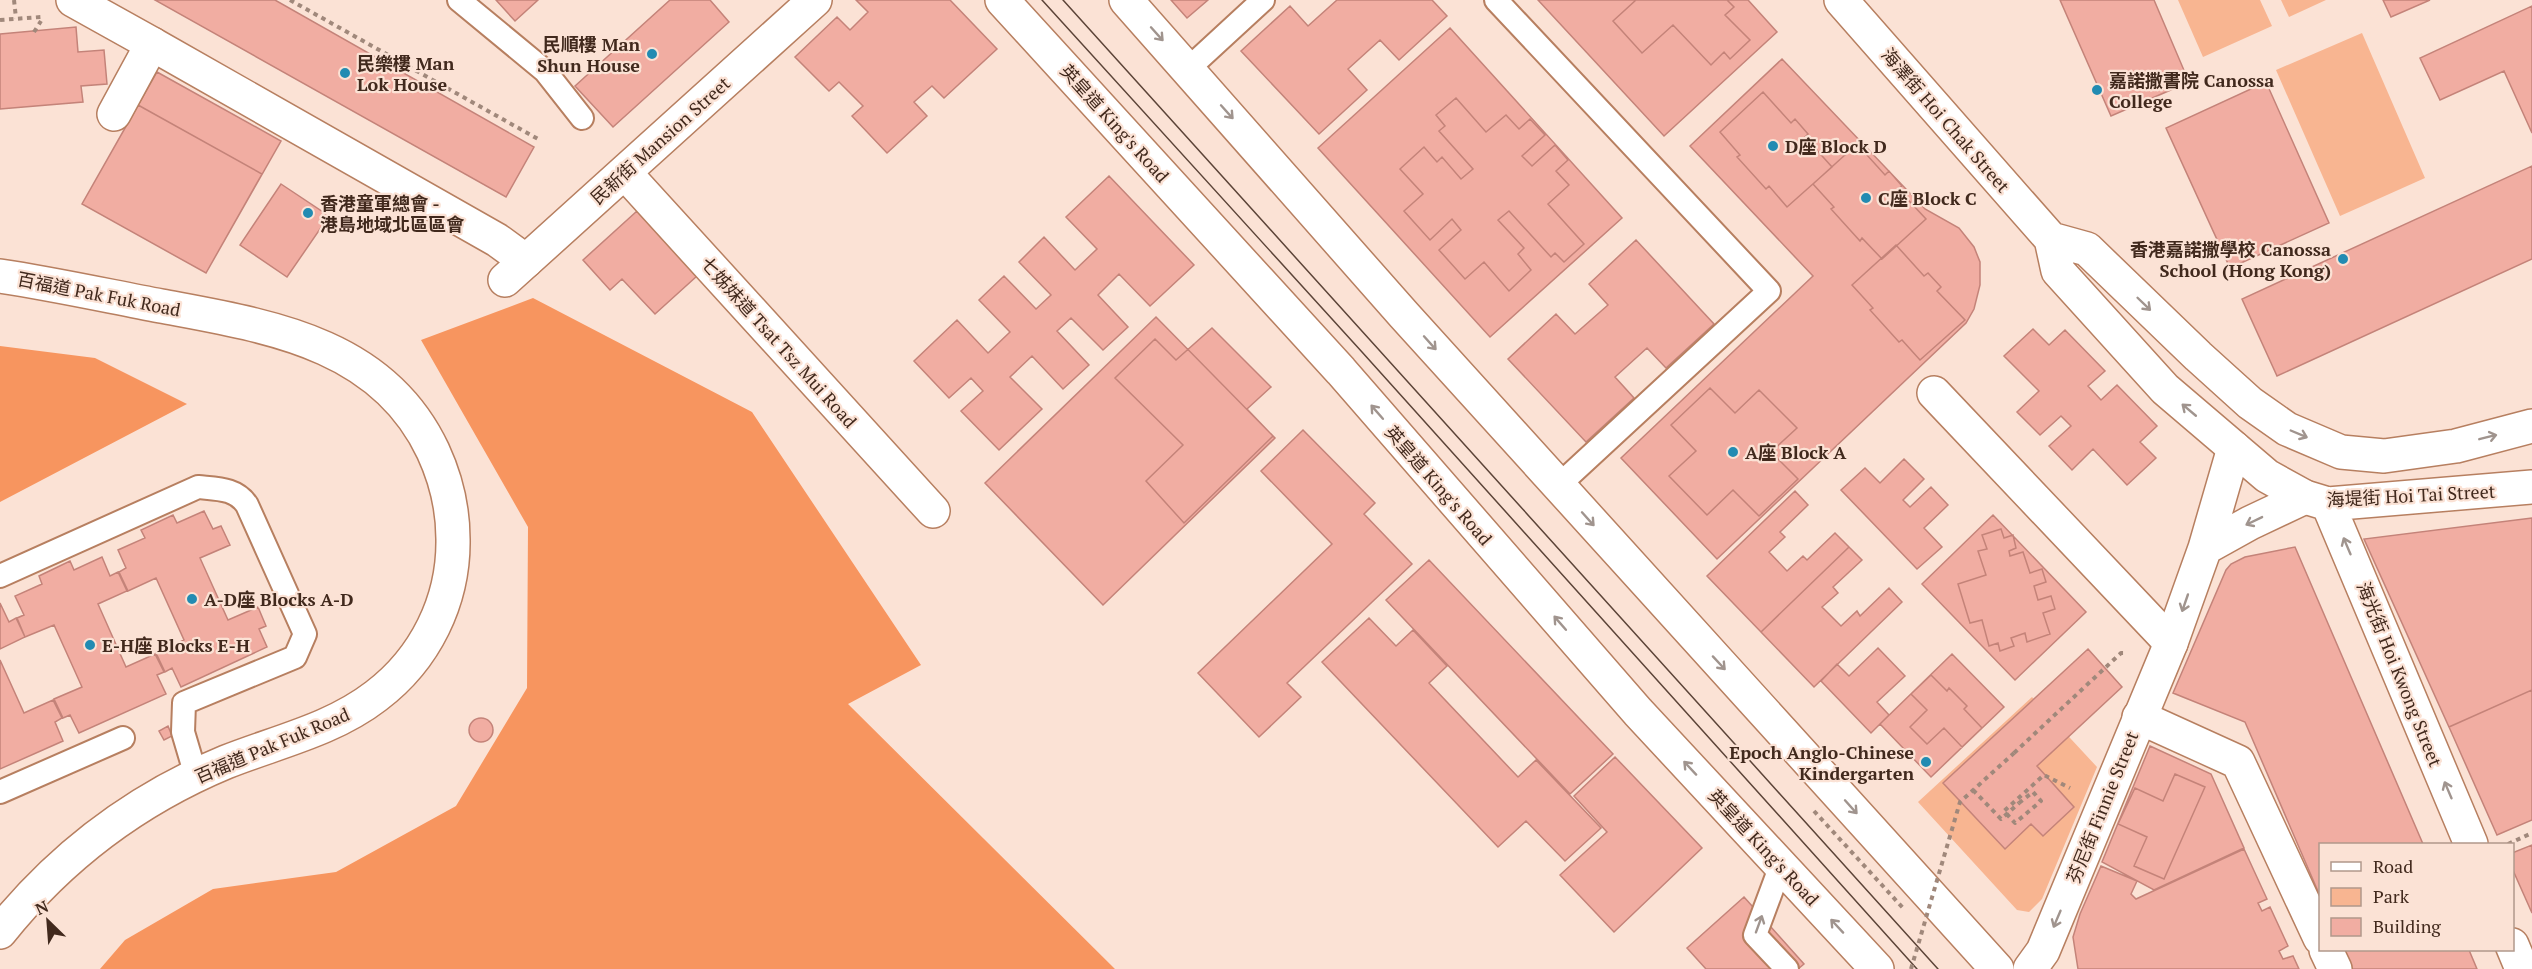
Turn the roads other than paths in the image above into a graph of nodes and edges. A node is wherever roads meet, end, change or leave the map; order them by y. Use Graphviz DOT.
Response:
graph roads {
  1 [pos="72,0"];
  2 [pos="459,0"];
  3 [pos="815,0"];
  4 [pos="1002,0"];
  5 [pos="1126,0"];
  6 [pos="1263,0"];
  7 [pos="1496,0"];
  8 [pos="1841,0"];
  9 [pos="152,44"];
  10 [pos="1188,69"];
  11 [pos="114,114"];
  12 [pos="582,118"];
  13 [pos="625,173"];
  14 [pos="2051,239"];
  15 [pos="0,276"];
  16 [pos="1934,393"];
  17 [pos="2250,403"];
  18 [pos="2532,426"];
  19 [pos="2234,448"];
  20 [pos="1559,485"];
  21 [pos="2532,487"];
  22 [pos="2316,500"];
  23 [pos="933,512"];
  24 [pos="2205,548"];
  25 [pos="0,576"];
  26 [pos="2171,643"];
  27 [pos="2139,717"];
  28 [pos="123,738"];
  29 [pos="196,776"];
  30 [pos="0,792"];
  31 [pos="2470,843"];
  32 [pos="1781,865"];
  33 [pos="0,932"];
  34 [pos="2319,936"];
  35 [pos="2514,950"];
  36 [pos="2326,951"];
  37 [pos="1787,969"];
  38 [pos="1877,969"];
  39 [pos="1997,969"];
  40 [pos="2030,969"];
  41 [pos="2335,969"];
  42 [pos="2522,969"];
  1 -- 9 [label="street"];
  2 -- 12 [label="lane"];
  3 -- 13 [label="street, 民新街 Mansion Street"];
  32 -- 4 [label="street, 英皇道 King's Road, one-way"];
  5 -- 10 [label="street, one-way"];
  6 -- 10 [label="lane"];
  7 -- 20 [label="lane"];
  8 -- 14 [label="street, 海澤街 Hoi Chak Street"];
  9 -- 11 [label="street"];
  9 -- 13 [label="street, 民新街 Mansion Street"];
  10 -- 20 [label="street, one-way"];
  13 -- 23 [label="street, 七姊妹道 Tsat Tsz Mui Road"];
  14 -- 17 [label="street, one-way"];
  19 -- 14 [label="street, 海澤街 Hoi Chak Street, one-way"];
  15 -- 29 [label="street, 百福道 Pak Fuk Road"];
  16 -- 26 [label="street"];
  17 -- 18 [label="street, one-way"];
  17 -- 19 [label="street, 芬尼街 Finnie Street"];
  19 -- 22 [label="street, 海堤街 Hoi Tai Street"];
  19 -- 24 [label="street, 芬尼街 Finnie Street"];
  20 -- 39 [label="street, one-way"];
  21 -- 22 [label="street, 海堤街 Hoi Tai Street"];
  22 -- 24 [label="street, one-way"];
  31 -- 22 [label="street, 海光街 Hoi Kwong Street, one-way"];
  24 -- 26 [label="street, 芬尼街 Finnie Street, one-way"];
  25 -- 29 [label="lane"];
  26 -- 27 [label="street, 芬尼街 Finnie Street"];
  27 -- 34 [label="street"];
  27 -- 40 [label="street, 芬尼街 Finnie Street, one-way"];
  28 -- 30 [label="lane"];
  29 -- 33 [label="street, 百福道 Pak Fuk Road"];
  37 -- 32 [label="lane, one-way"];
  38 -- 32 [label="street, 英皇道 King's Road, one-way"];
  35 -- 42 [label="street"];
  36 -- 41 [label="street"];
}
